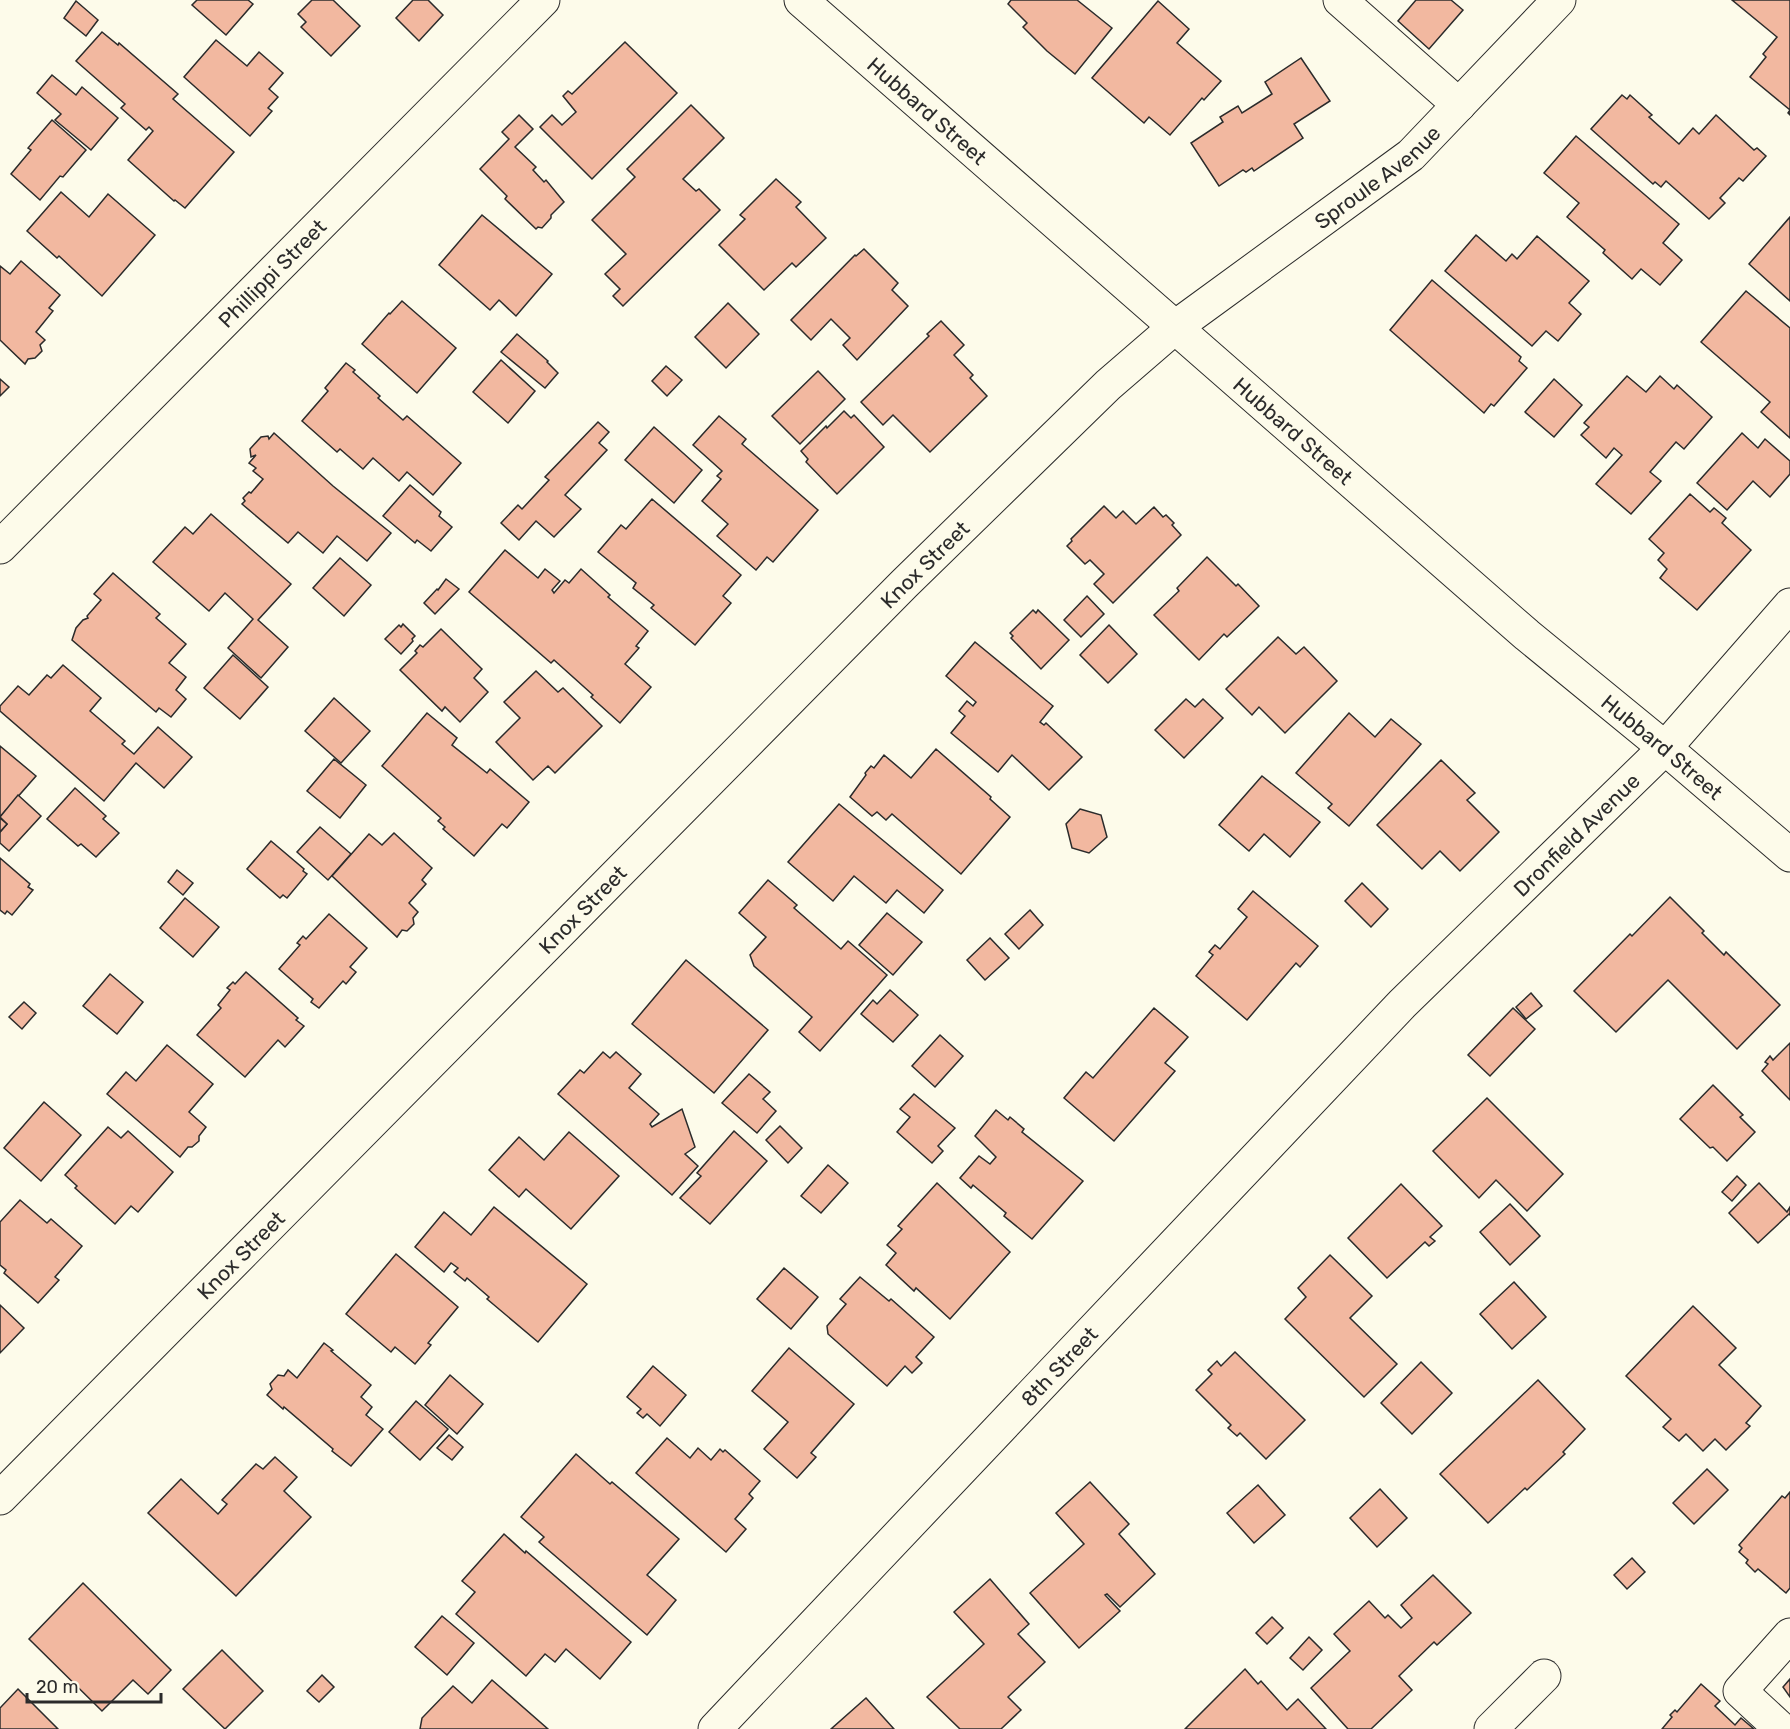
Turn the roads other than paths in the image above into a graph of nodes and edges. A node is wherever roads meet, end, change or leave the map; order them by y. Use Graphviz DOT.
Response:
graph roads {
  1 [pos="543,0"];
  2 [pos="801,0"];
  3 [pos="1340,0"];
  4 [pos="1559,0"];
  5 [pos="1459,105"];
  6 [pos="1174,328"];
  7 [pos="0,547"];
  8 [pos="1790,605"];
  9 [pos="1665,748"];
  10 [pos="1790,855"];
  11 [pos="1402,1004"];
  12 [pos="0,1498"];
  13 [pos="1790,1635"];
  14 [pos="1544,1676"];
  15 [pos="715,1729"];
  16 [pos="1491,1729"];
  17 [pos="1781,1729"];
  1 -- 7 [label="street, Phillippi Street"];
  2 -- 6 [label="street, Hubbard Street"];
  3 -- 5 [label="street"];
  4 -- 5 [label="street, Sproule Avenue"];
  5 -- 6 [label="street, Sproule Avenue"];
  6 -- 9 [label="street, Hubbard Street"];
  6 -- 12 [label="street, Knox Street"];
  8 -- 9 [label="street, Dronfield Avenue"];
  9 -- 10 [label="street, Hubbard Street"];
  9 -- 11 [label="street, Dronfield Avenue"];
  11 -- 15 [label="street, 8th Street"];
  13 -- 17 [label="street"];
  14 -- 16 [label="street"];
}
